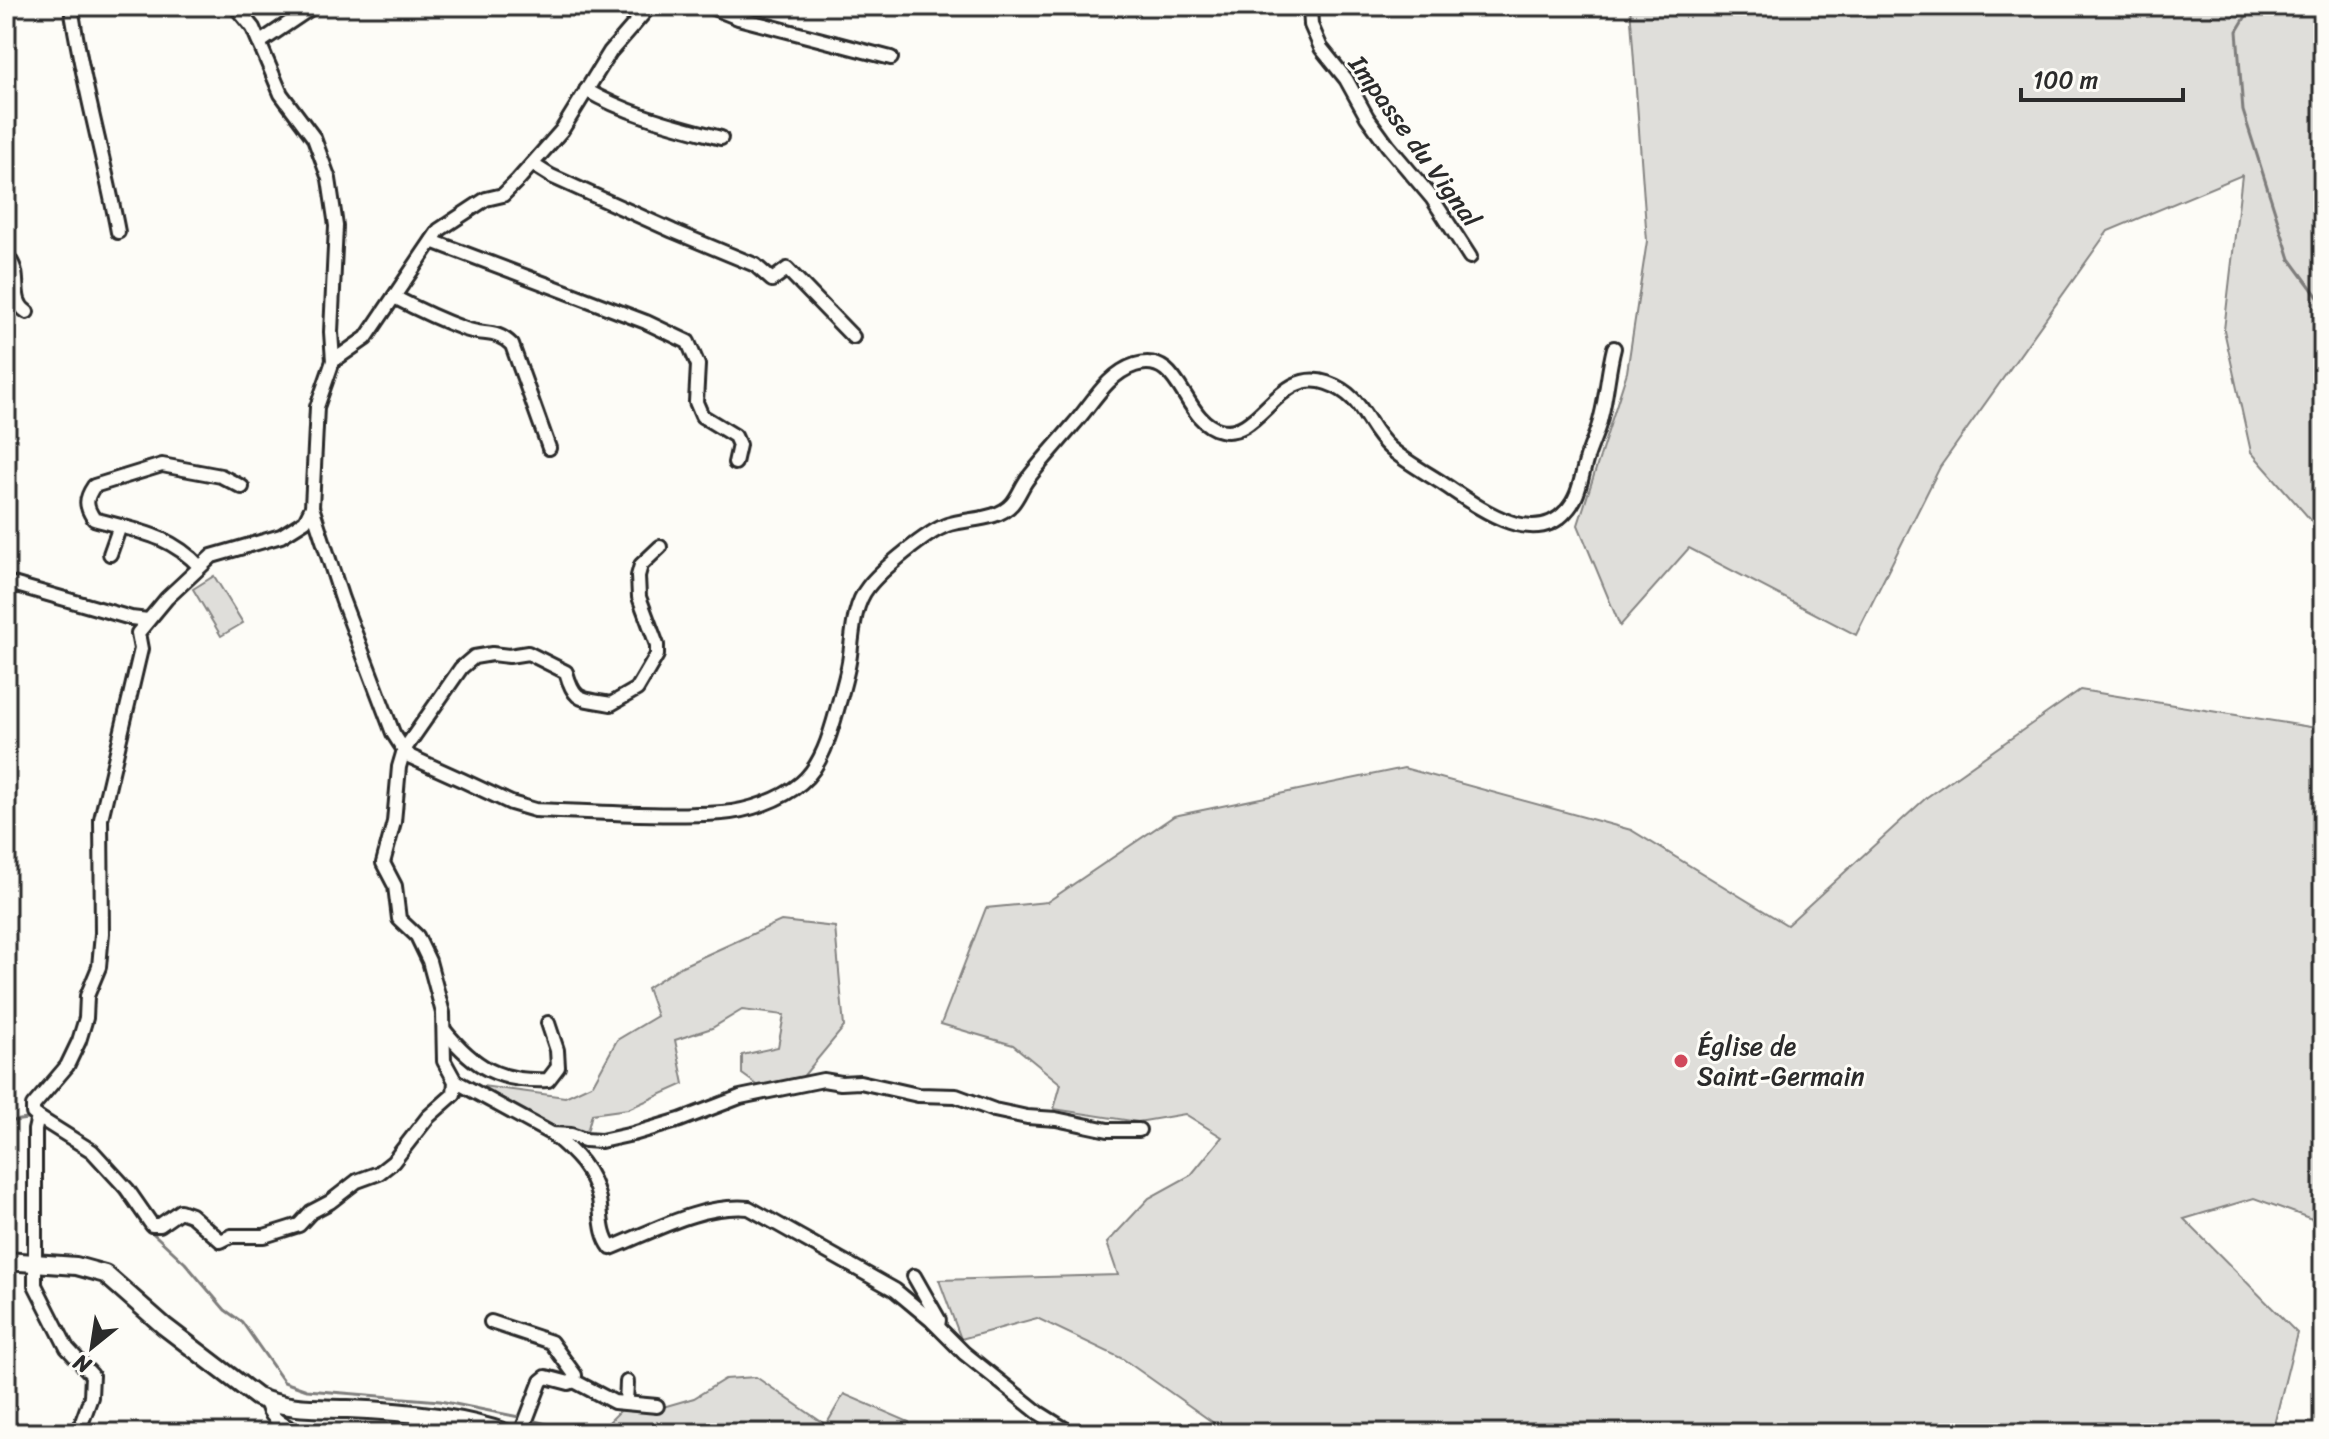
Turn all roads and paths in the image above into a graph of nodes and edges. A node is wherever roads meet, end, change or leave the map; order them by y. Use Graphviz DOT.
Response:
graph roads {
  1 [pos="71,6"];
  2 [pos="235,6"];
  3 [pos="314,6"];
  4 [pos="650,6"];
  5 [pos="708,6"];
  6 [pos="1310,6"];
  7 [pos="259,43"];
  8 [pos="891,58"];
  9 [pos="586,90"];
  10 [pos="721,138"];
  11 [pos="532,164"];
  12 [pos="118,232"];
  13 [pos="432,241"];
  14 [pos="6,253"];
  15 [pos="1470,257"];
  16 [pos="394,297"];
  17 [pos="27,312"];
  18 [pos="853,337"];
  19 [pos="1614,348"];
  20 [pos="333,361"];
  21 [pos="549,448"];
  22 [pos="735,463"];
  23 [pos="242,487"];
  24 [pos="312,507"];
  25 [pos="120,526"];
  26 [pos="660,547"];
  27 [pos="110,554"];
  28 [pos="200,567"];
  29 [pos="6,582"];
  30 [pos="148,620"];
  31 [pos="404,750"];
  32 [pos="548,1023"];
  33 [pos="444,1029"];
  34 [pos="455,1081"];
  35 [pos="36,1124"];
  36 [pos="1139,1130"];
  37 [pos="552,1134"];
  38 [pos="6,1261"];
  39 [pos="35,1264"];
  40 [pos="914,1276"];
  41 [pos="491,1322"];
  42 [pos="938,1327"];
  43 [pos="199,1351"];
  44 [pos="574,1381"];
  45 [pos="627,1382"];
  46 [pos="267,1401"];
  47 [pos="626,1403"];
  48 [pos="657,1406"];
  49 [pos="346,1409"];
  50 [pos="525,1424"];
  51 [pos="78,1433"];
  52 [pos="299,1433"];
  53 [pos="506,1433"];
  54 [pos="1071,1433"];
  1 -- 12 [label="street"];
  2 -- 7 [label="street"];
  3 -- 7 [label="street"];
  4 -- 9 [label="street"];
  5 -- 8 [label="street"];
  6 -- 15 [label="street, Impasse du Vignal"];
  7 -- 20 [label="street"];
  9 -- 10 [label="street"];
  9 -- 11 [label="street"];
  11 -- 13 [label="street"];
  11 -- 18 [label="street"];
  13 -- 16 [label="street"];
  13 -- 22 [label="street"];
  14 -- 17 [label="street"];
  16 -- 20 [label="street"];
  16 -- 21 [label="street"];
  19 -- 31 [label="street"];
  20 -- 24 [label="street"];
  23 -- 25 [label="street"];
  24 -- 28 [label="street"];
  24 -- 31 [label="street"];
  25 -- 27 [label="street"];
  25 -- 28 [label="street"];
  26 -- 31 [label="street"];
  28 -- 30 [label="street"];
  29 -- 30 [label="street"];
  30 -- 35 [label="street"];
  31 -- 33 [label="street"];
  32 -- 33 [label="street"];
  33 -- 34 [label="street"];
  34 -- 35 [label="street"];
  34 -- 37 [label="street"];
  35 -- 39 [label="street"];
  36 -- 37 [label="street"];
  37 -- 42 [label="street"];
  38 -- 39 [label="main road"];
  39 -- 43 [label="main road"];
  39 -- 51 [label="street"];
  40 -- 42 [label="street"];
  41 -- 44 [label="street"];
  42 -- 54 [label="street"];
  43 -- 46 [label="main road"];
  43 -- 49 [label="main road"];
  44 -- 47 [label="street"];
  44 -- 50 [label="street"];
  45 -- 47 [label="street"];
  46 -- 49 [label="main road"];
  46 -- 52 [label="street"];
  47 -- 48 [label="street"];
  49 -- 53 [label="main road"];
}
